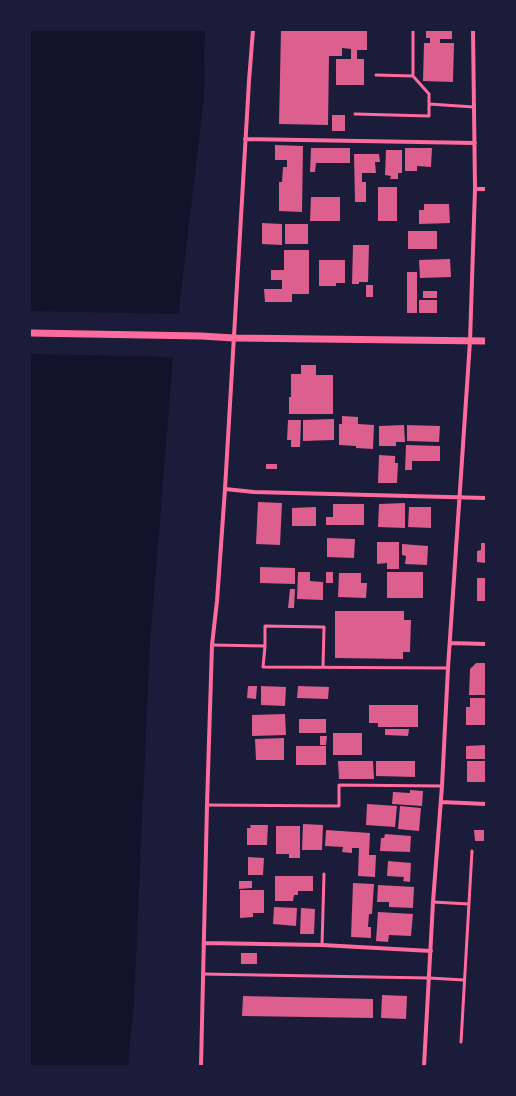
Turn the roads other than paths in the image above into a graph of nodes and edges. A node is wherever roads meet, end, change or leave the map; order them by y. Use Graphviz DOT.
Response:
graph roads {
  1 [pos="253,30"];
  2 [pos="413,30"];
  3 [pos="474,30"];
  4 [pos="376,75"];
  5 [pos="413,76"];
  6 [pos="429,104"];
  7 [pos="474,107"];
  8 [pos="355,114"];
  9 [pos="246,139"];
  10 [pos="474,143"];
  11 [pos="475,189"];
  12 [pos="486,189"];
  13 [pos="30,333"];
  14 [pos="234,338"];
  15 [pos="470,341"];
  16 [pos="486,341"];
  17 [pos="225,490"];
  18 [pos="461,498"];
  19 [pos="486,498"];
  20 [pos="450,643"];
  21 [pos="486,644"];
  22 [pos="212,645"];
  23 [pos="265,646"];
  24 [pos="323,667"];
  25 [pos="448,668"];
  26 [pos="442,786"];
  27 [pos="441,802"];
  28 [pos="486,804"];
  29 [pos="207,805"];
  30 [pos="472,851"];
  31 [pos="324,874"];
  32 [pos="433,902"];
  33 [pos="468,904"];
  34 [pos="204,943"];
  35 [pos="322,945"];
  36 [pos="431,951"];
  37 [pos="203,974"];
  38 [pos="429,978"];
  39 [pos="464,980"];
  40 [pos="460,1042"];
  41 [pos="201,1066"];
  42 [pos="424,1066"];
  1 -- 9 [label="street"];
  2 -- 5 [label="lane"];
  3 -- 7 [label="street"];
  4 -- 5 [label="lane"];
  5 -- 6 [label="lane"];
  6 -- 7 [label="lane"];
  6 -- 8 [label="lane"];
  7 -- 10 [label="street"];
  9 -- 10 [label="street"];
  9 -- 14 [label="street"];
  10 -- 11 [label="street"];
  11 -- 12 [label="street"];
  11 -- 15 [label="street"];
  13 -- 14 [label="street"];
  14 -- 15 [label="street"];
  14 -- 17 [label="street"];
  15 -- 16 [label="street"];
  15 -- 18 [label="street"];
  17 -- 18 [label="street"];
  17 -- 22 [label="street"];
  18 -- 19 [label="street"];
  18 -- 20 [label="street"];
  20 -- 21 [label="street"];
  20 -- 25 [label="street"];
  22 -- 23 [label="lane"];
  22 -- 29 [label="street"];
  23 -- 24 [label="lane"];
  23 -- 24 [label="lane"];
  24 -- 25 [label="lane"];
  25 -- 26 [label="street"];
  26 -- 27 [label="street"];
  26 -- 29 [label="lane"];
  27 -- 28 [label="street"];
  27 -- 32 [label="street"];
  29 -- 34 [label="street"];
  30 -- 33 [label="lane"];
  31 -- 35 [label="lane"];
  32 -- 33 [label="lane"];
  32 -- 36 [label="street"];
  33 -- 39 [label="lane"];
  34 -- 35 [label="street"];
  34 -- 37 [label="street"];
  35 -- 36 [label="street"];
  36 -- 38 [label="street"];
  37 -- 38 [label="lane"];
  37 -- 41 [label="street"];
  38 -- 39 [label="lane"];
  38 -- 42 [label="street"];
  39 -- 40 [label="lane"];
}
